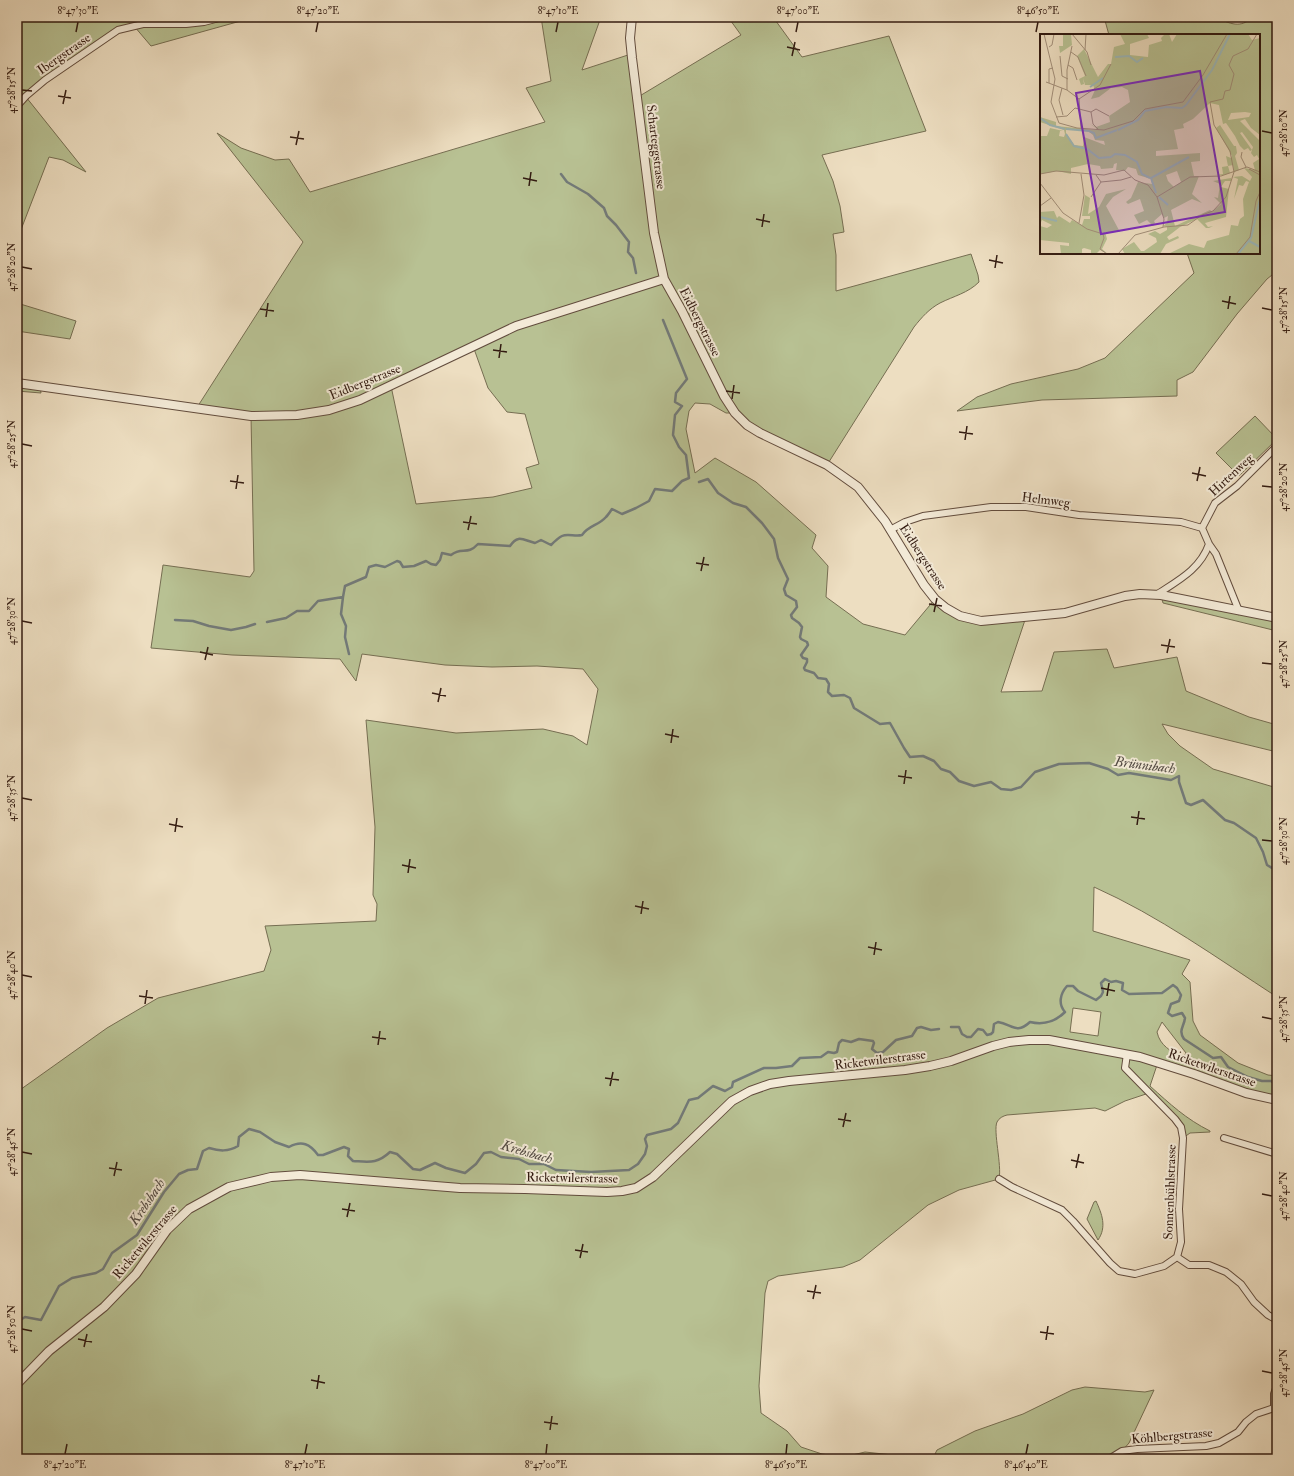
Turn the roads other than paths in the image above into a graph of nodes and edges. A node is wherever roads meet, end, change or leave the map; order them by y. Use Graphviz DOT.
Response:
graph roads {
  1 [pos="223,17"];
  2 [pos="632,17"];
  3 [pos="17,106"];
  4 [pos="664,279"];
  5 [pos="17,383"];
  6 [pos="1277,446"];
  7 [pos="1202,528"];
  8 [pos="890,530"];
  9 [pos="1209,544"];
  10 [pos="1156,595"];
  11 [pos="1239,611"];
  12 [pos="1277,618"];
  13 [pos="1128,1054"];
  14 [pos="1277,1100"];
  15 [pos="1224,1138"];
  16 [pos="1277,1154"];
  17 [pos="1000,1179"];
  18 [pos="1177,1257"];
  19 [pos="1277,1320"];
  20 [pos="17,1384"];
  21 [pos="1277,1386"];
  22 [pos="1276,1408"];
  23 [pos="1109,1459"];
  1 -- 3 [label="street, Ibergstrasse"];
  2 -- 4 [label="street, Scharteggstrasse"];
  4 -- 5 [label="street, Eidbergstrasse"];
  4 -- 8 [label="street, Eidbergstrasse"];
  6 -- 7 [label="street, Hirtenweg"];
  7 -- 8 [label="street, Helmweg"];
  7 -- 9 [label="street"];
  8 -- 10 [label="street, Eidbergstrasse"];
  9 -- 10 [label="street"];
  9 -- 11 [label="street"];
  10 -- 11 [label="street, Eidbergstrasse"];
  11 -- 12 [label="street, Eidbergstrasse"];
  13 -- 14 [label="street, Ricketwilerstrasse"];
  13 -- 18 [label="street, Sonnenbühlstrasse"];
  13 -- 20 [label="street, Ricketwilerstrasse"];
  15 -- 16 [label="street"];
  17 -- 18 [label="street, Sonnenbühlstrasse"];
  18 -- 19 [label="street"];
  21 -- 22 [label="street"];
  22 -- 23 [label="street, Köhlbergstrasse"];
}
